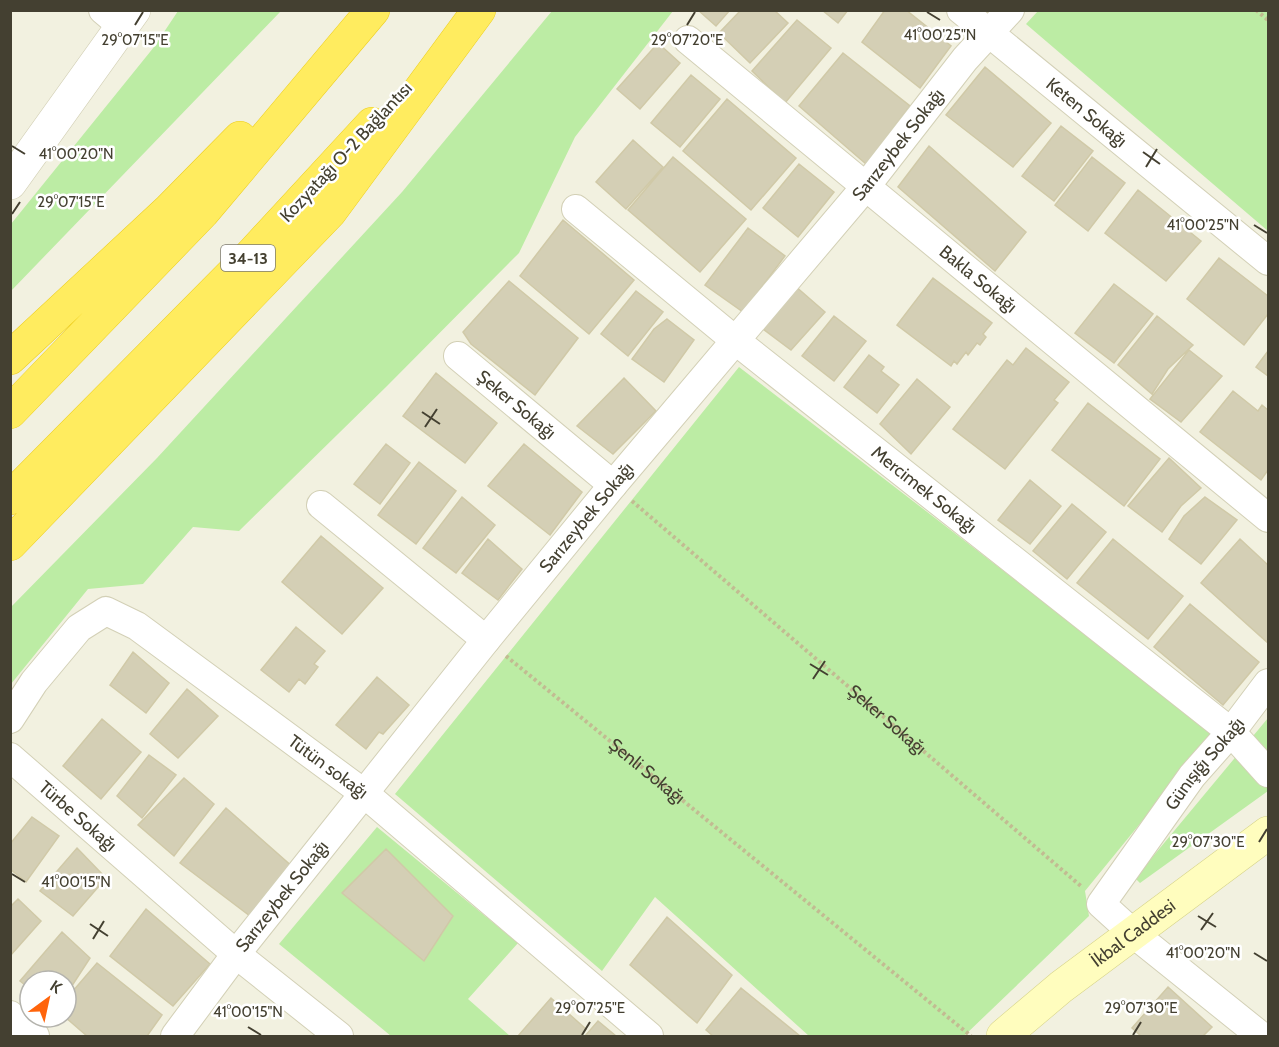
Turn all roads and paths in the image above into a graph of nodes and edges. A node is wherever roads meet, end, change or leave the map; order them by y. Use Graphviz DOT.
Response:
graph roads {
  1 [pos="365,10"];
  2 [pos="374,10"];
  3 [pos="478,10"];
  4 [pos="961,10"];
  5 [pos="1010,10"];
  6 [pos="1256,10"];
  7 [pos="120,16"];
  8 [pos="1269,21"];
  9 [pos="989,33"];
  10 [pos="688,40"];
  11 [pos="10,183"];
  12 [pos="867,185"];
  13 [pos="576,209"];
  14 [pos="1269,261"];
  15 [pos="736,341"];
  16 [pos="458,356"];
  17 [pos="10,358"];
  18 [pos="10,412"];
  19 [pos="613,485"];
  20 [pos="10,498"];
  21 [pos="321,505"];
  22 [pos="1269,518"];
  23 [pos="10,544"];
  24 [pos="486,640"];
  25 [pos="1269,683"];
  26 [pos="10,719"];
  27 [pos="1231,732"];
  28 [pos="10,757"];
  29 [pos="1269,773"];
  30 [pos="365,794"];
  31 [pos="1269,833"];
  32 [pos="1101,904"];
  33 [pos="1134,934"];
  34 [pos="236,954"];
  35 [pos="10,1015"];
  36 [pos="34,1036"];
  37 [pos="175,1036"];
  38 [pos="339,1036"];
  39 [pos="649,1036"];
  40 [pos="971,1036"];
  41 [pos="1003,1036"];
  42 [pos="1261,1036"];
  1 -- 17 [label="highway"];
  2 -- 18 [label="highway"];
  3 -- 20 [label="highway, Kozyatağı O-2 Bağlantısı / 34-13"];
  3 -- 23 [label="highway"];
  4 -- 9 [label="street, Keten Sokağı"];
  5 -- 9 [label="street, Sarızeybek Sokağı"];
  6 -- 8 [label="path"];
  7 -- 11 [label="street"];
  9 -- 12 [label="street, Sarızeybek Sokağı"];
  9 -- 14 [label="street, Keten Sokağı"];
  10 -- 12 [label="street, Bakla Sokağı"];
  12 -- 15 [label="street, Sarızeybek Sokağı"];
  12 -- 22 [label="street, Bakla Sokağı"];
  13 -- 15 [label="street, Mercimek Sokağı"];
  15 -- 19 [label="street, Sarızeybek Sokağı"];
  15 -- 27 [label="street, Mercimek Sokağı"];
  16 -- 19 [label="street, Şeker Sokağı"];
  19 -- 24 [label="street, Sarızeybek Sokağı"];
  19 -- 32 [label="path, Şeker Sokağı"];
  21 -- 24 [label="street"];
  24 -- 30 [label="street, Sarızeybek Sokağı"];
  24 -- 40 [label="path, Şenli Sokağı"];
  25 -- 27 [label="street, Günışığı Sokağı"];
  26 -- 30 [label="street, Tütün sokağı"];
  27 -- 29 [label="street, Mercimek Sokağı"];
  27 -- 32 [label="street, Günışığı Sokağı"];
  28 -- 34 [label="street, Türbe Sokağı"];
  30 -- 34 [label="street, Sarızeybek Sokağı"];
  30 -- 39 [label="street, Tütün sokağı"];
  31 -- 33 [label="main road, İkbal Caddesi"];
  32 -- 33 [label="street"];
  33 -- 41 [label="main road, İkbal Caddesi"];
  33 -- 42 [label="street"];
  34 -- 37 [label="street, Sarızeybek Sokağı"];
  34 -- 38 [label="street, Türbe Sokağı"];
  35 -- 36 [label="street"];
}
